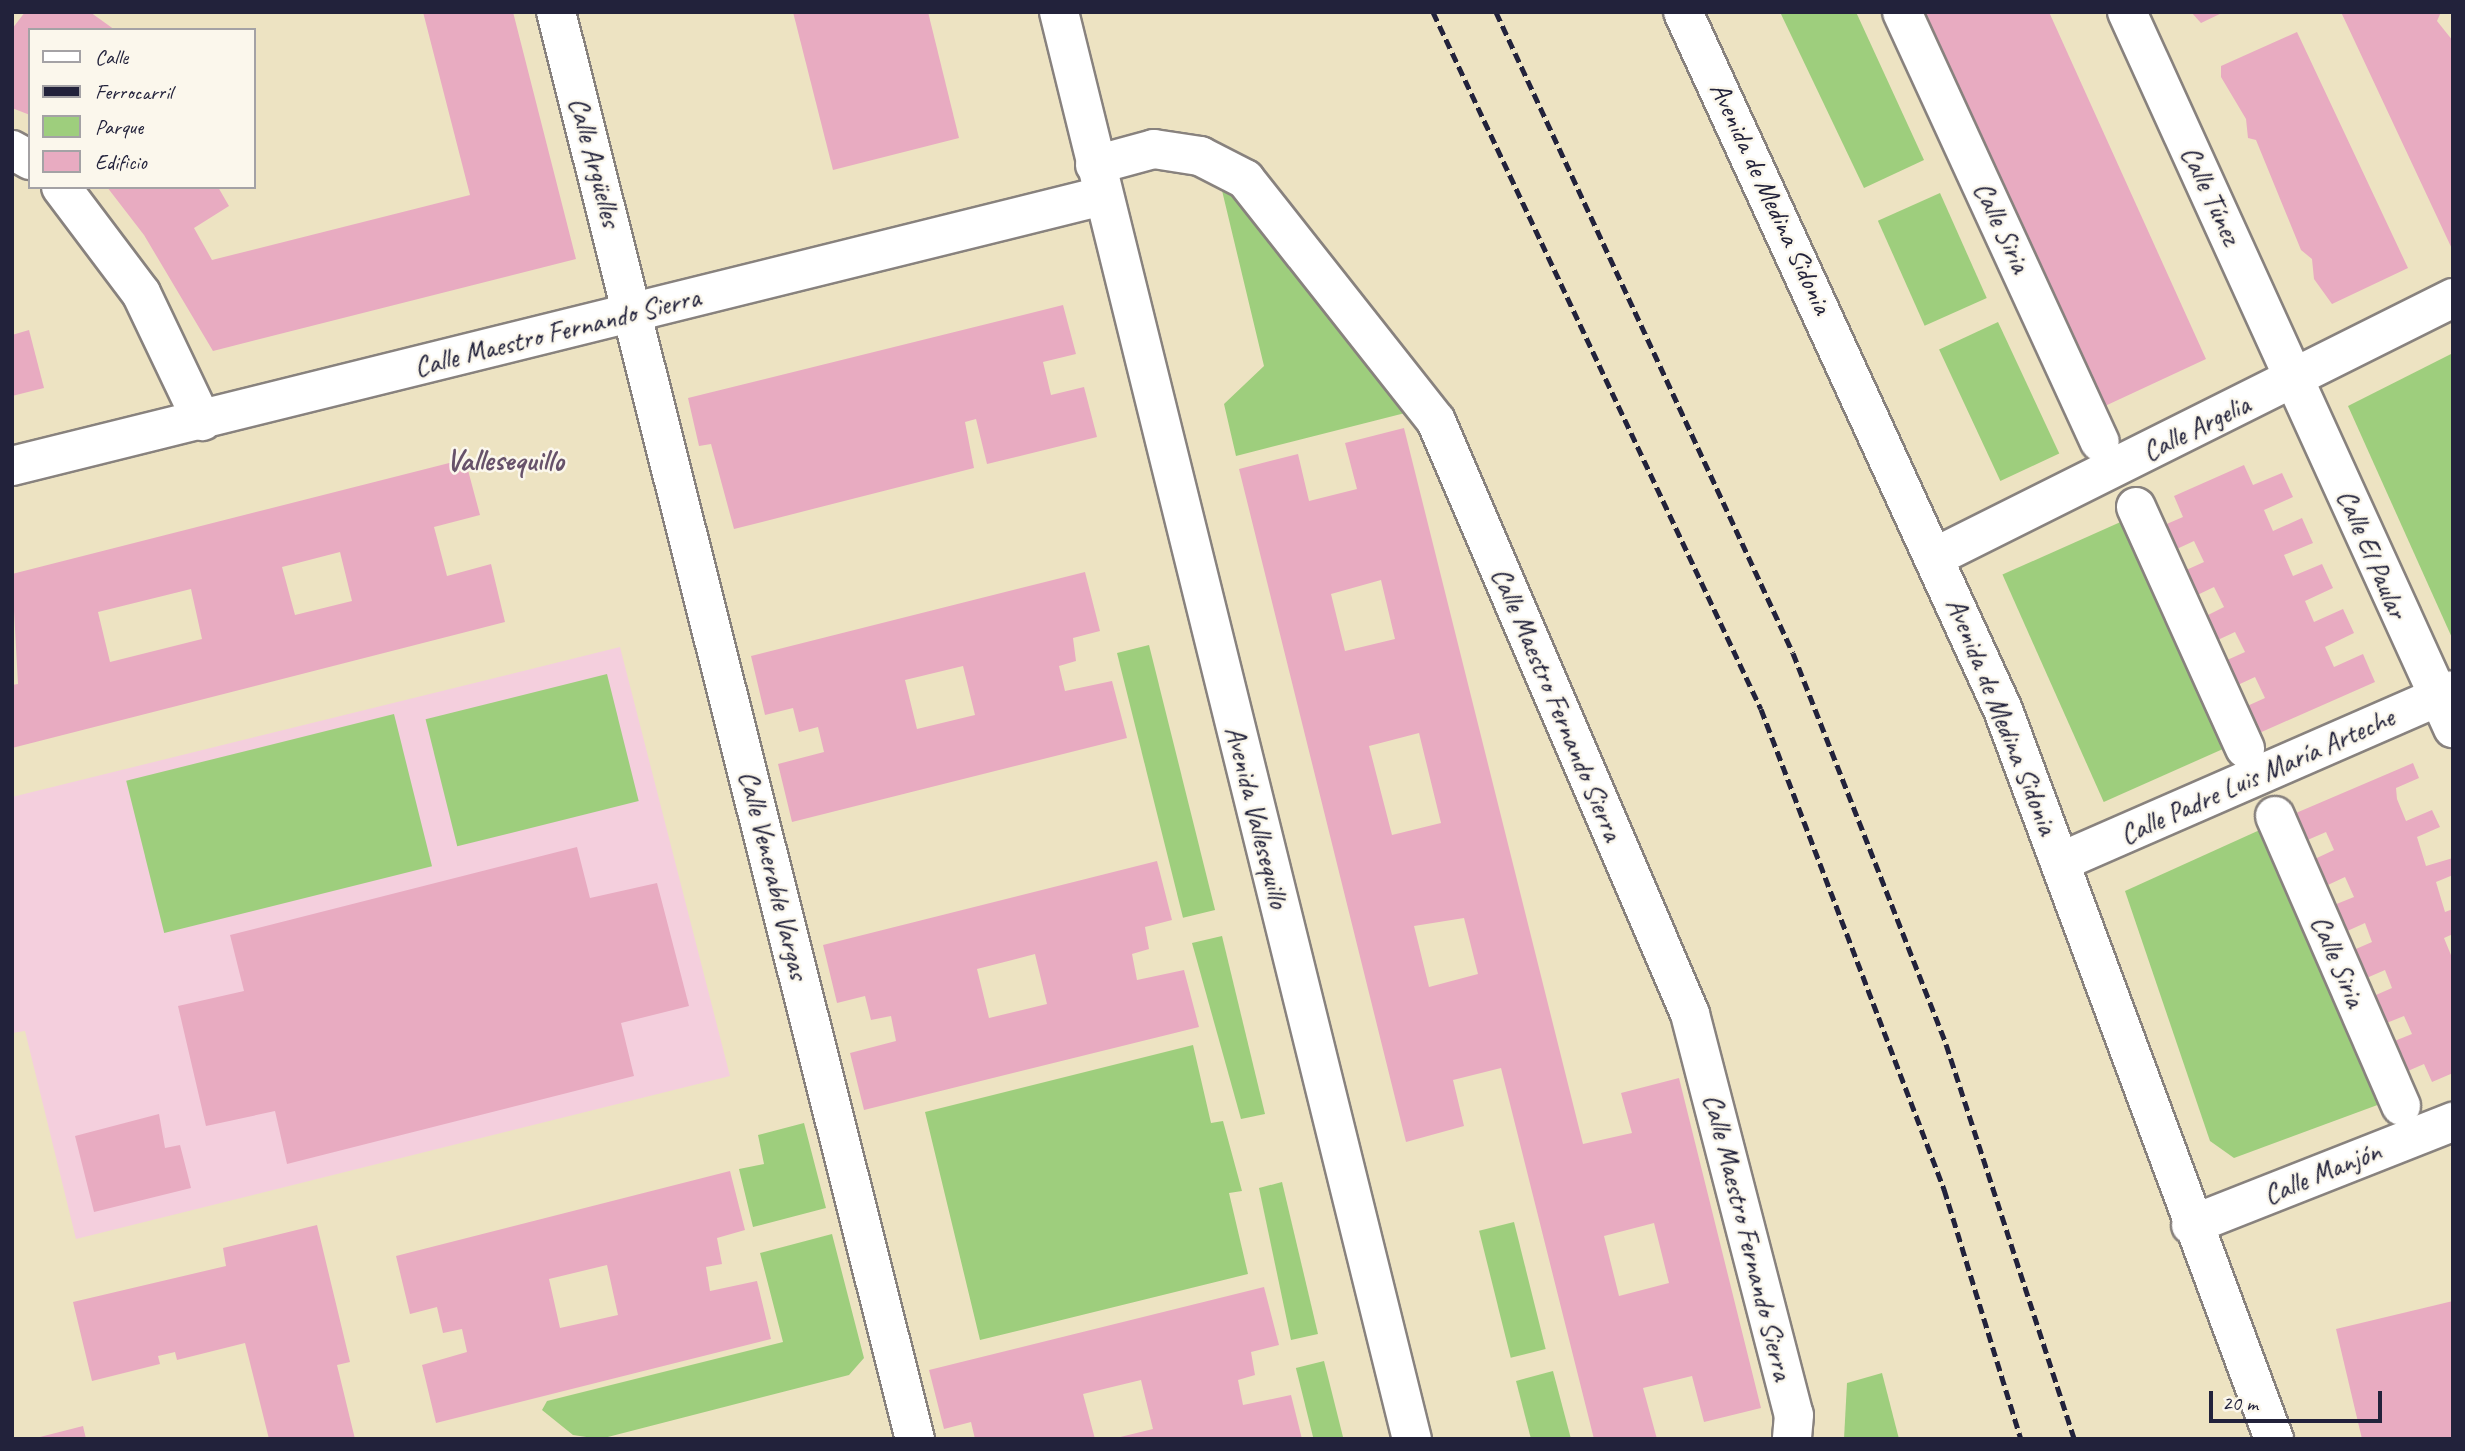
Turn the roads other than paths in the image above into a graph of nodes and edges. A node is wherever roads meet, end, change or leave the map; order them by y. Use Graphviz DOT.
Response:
graph roads {
  1 [pos="556,12"];
  2 [pos="1059,12"];
  3 [pos="1683,12"];
  4 [pos="1902,12"];
  5 [pos="2127,12"];
  6 [pos="12,150"];
  7 [pos="28,159"];
  8 [pos="1098,181"];
  9 [pos="63,189"];
  10 [pos="2453,298"];
  11 [pos="634,312"];
  12 [pos="2296,379"];
  13 [pos="202,421"];
  14 [pos="2100,442"];
  15 [pos="12,466"];
  16 [pos="2136,507"];
  17 [pos="1937,556"];
  18 [pos="2447,705"];
  19 [pos="2245,748"];
  20 [pos="2275,816"];
  21 [pos="2060,862"];
  22 [pos="2401,1106"];
  23 [pos="2453,1122"];
  24 [pos="2191,1225"];
  25 [pos="915,1439"];
  26 [pos="1412,1439"];
  27 [pos="1792,1439"];
  28 [pos="2274,1439"];
  1 -- 11 [label="street, Calle Argüelles"];
  2 -- 8 [label="street, Avenida Vallesequillo"];
  3 -- 17 [label="street, Avenida de Medina Sidonia"];
  4 -- 14 [label="street, Calle Siria"];
  5 -- 12 [label="street, Calle Túnez"];
  6 -- 7 [label="street"];
  8 -- 11 [label="street, Calle Maestro Fernando Sierra"];
  8 -- 26 [label="street, Avenida Vallesequillo"];
  8 -- 27 [label="street, Calle Maestro Fernando Sierra"];
  9 -- 13 [label="street"];
  10 -- 12 [label="street, Calle Argelia"];
  11 -- 13 [label="street, Calle Maestro Fernando Sierra"];
  11 -- 25 [label="street, Calle Venerable Vargas"];
  12 -- 17 [label="street, Calle Argelia"];
  12 -- 18 [label="street, Calle El Paular"];
  13 -- 15 [label="street, Calle Maestro Fernando Sierra"];
  16 -- 19 [label="street"];
  17 -- 21 [label="street, Avenida de Medina Sidonia"];
  18 -- 21 [label="street, Calle Padre Luis María Arteche"];
  20 -- 22 [label="street, Calle Siria"];
  21 -- 24 [label="street, Avenida de Medina Sidonia"];
  23 -- 24 [label="street, Calle Manjón"];
  24 -- 28 [label="street, Avenida de Medina Sidonia"];
}
